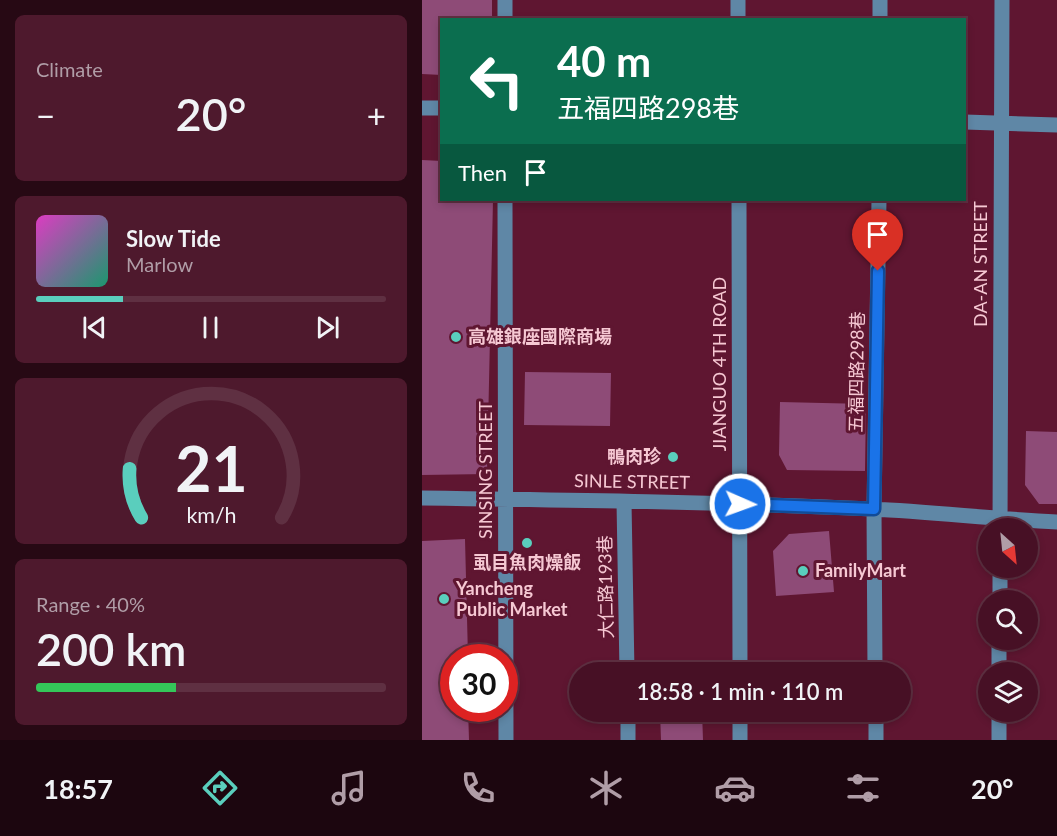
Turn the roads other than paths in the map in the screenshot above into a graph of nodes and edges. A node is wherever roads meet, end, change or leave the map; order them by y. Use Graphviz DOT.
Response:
graph roads {
  1 [pos="504,0"];
  2 [pos="738,0"];
  3 [pos="880,0"];
  4 [pos="1002,0"];
  5 [pos="505,18"];
  6 [pos="738,18"];
  7 [pos="880,18"];
  8 [pos="422,108"];
  9 [pos="440,108"];
  10 [pos="966,122"];
  11 [pos="1001,123"];
  12 [pos="1058,125"];
  13 [pos="505,201"];
  14 [pos="739,201"];
  15 [pos="879,201"];
  16 [pos="422,498"];
  17 [pos="506,499"];
  18 [pos="624,502"];
  19 [pos="740,504"];
  20 [pos="874,509"];
  21 [pos="1000,518"];
  22 [pos="978,521"];
  23 [pos="1058,522"];
  24 [pos="1038,523"];
  25 [pos="627,662"];
  26 [pos="740,662"];
  27 [pos="875,662"];
  28 [pos="628,722"];
  29 [pos="740,722"];
  30 [pos="876,722"];
  31 [pos="999,722"];
  32 [pos="506,740"];
  33 [pos="628,740"];
  34 [pos="740,740"];
  35 [pos="876,740"];
  36 [pos="999,740"];
  1 -- 5 [label="street"];
  2 -- 6 [label="street"];
  3 -- 7 [label="street"];
  4 -- 11 [label="street, DA-AN STREET"];
  8 -- 9 [label="street"];
  10 -- 11 [label="street"];
  11 -- 12 [label="street"];
  11 -- 21 [label="street, DA-AN STREET"];
  13 -- 17 [label="street, SINSING STREET"];
  14 -- 19 [label="street, JIANGUO 4TH ROAD"];
  15 -- 20 [label="street, 五福四路298巷"];
  16 -- 17 [label="street, SINLE STREET"];
  17 -- 18 [label="street, SINLE STREET"];
  17 -- 32 [label="street, SINSING STREET"];
  18 -- 19 [label="street, SINLE STREET"];
  18 -- 25 [label="street, 大仁路193巷"];
  19 -- 20 [label="street, SINLE STREET"];
  19 -- 26 [label="street, JIANGUO 4TH ROAD"];
  20 -- 22 [label="street, SINLE STREET"];
  20 -- 27 [label="street, 五福四路298巷"];
  23 -- 24 [label="street, SINLE STREET"];
  28 -- 33 [label="street"];
  29 -- 34 [label="street"];
  30 -- 35 [label="street"];
  31 -- 36 [label="street"];
}
